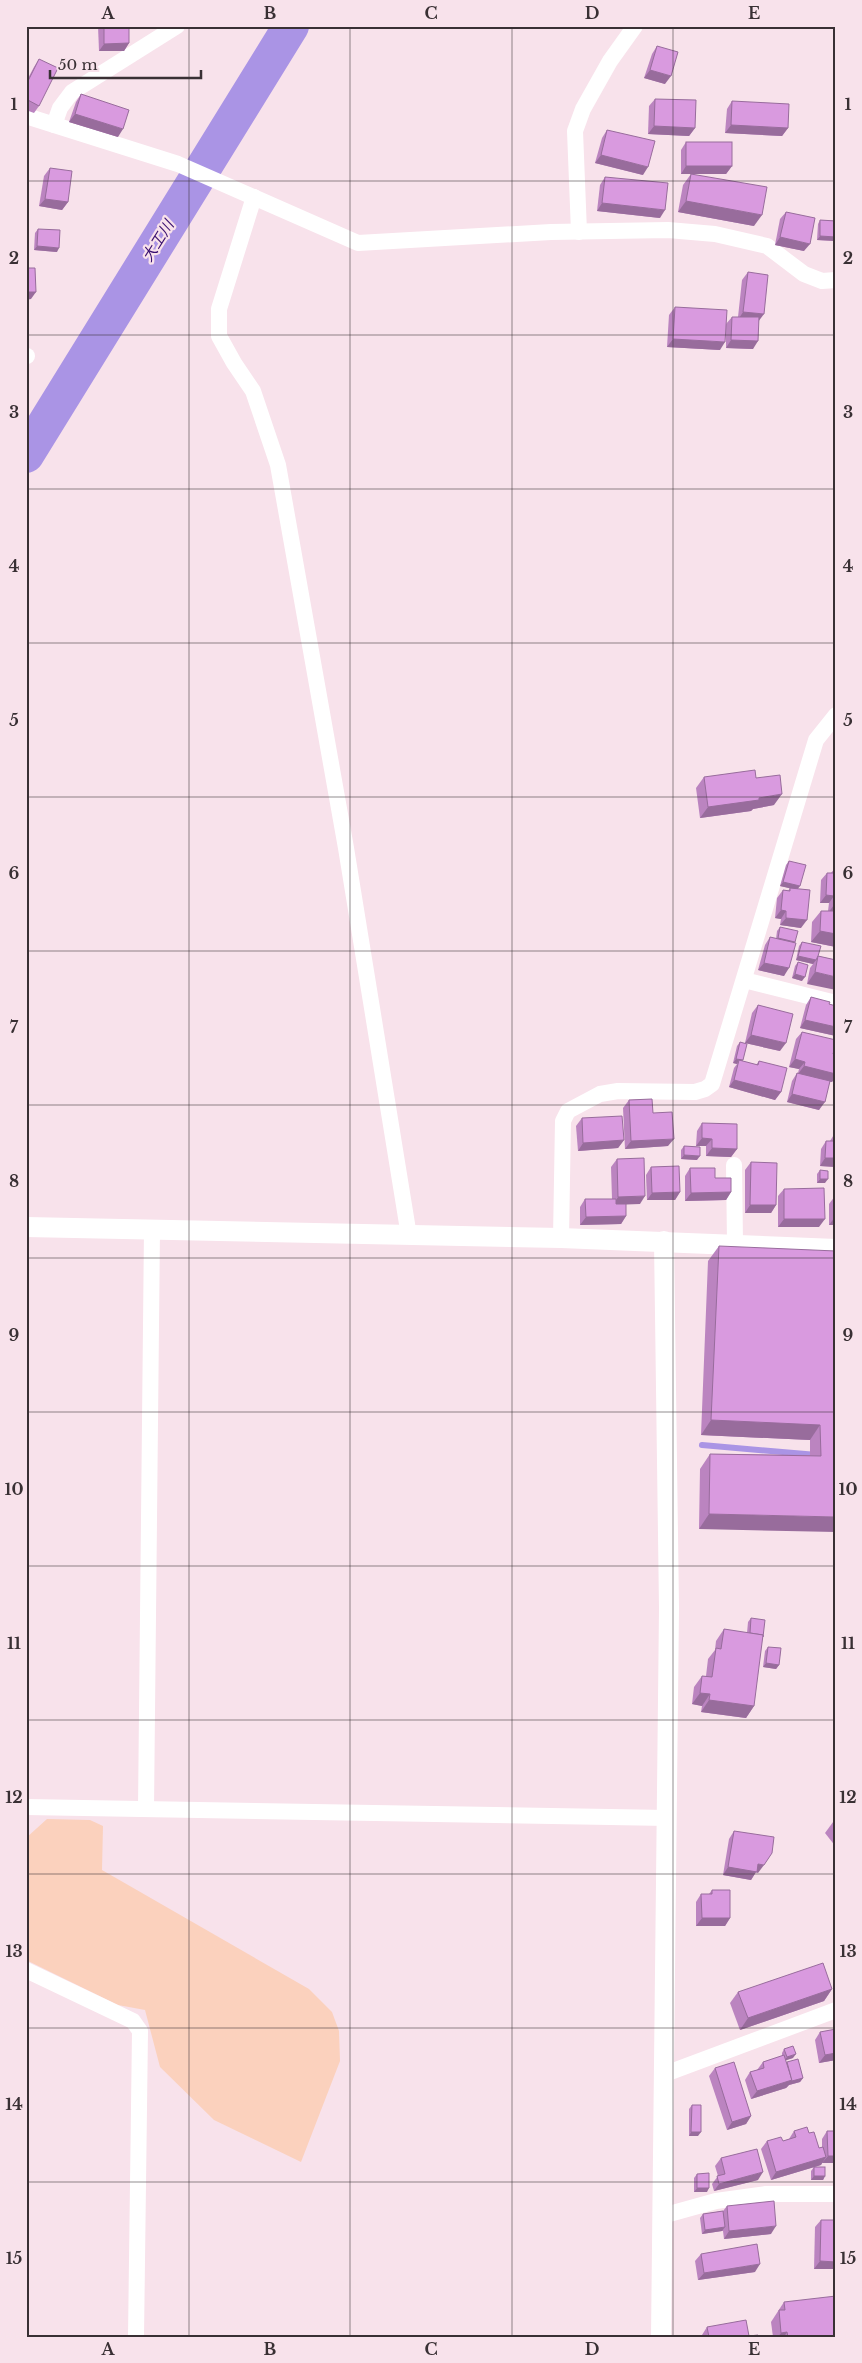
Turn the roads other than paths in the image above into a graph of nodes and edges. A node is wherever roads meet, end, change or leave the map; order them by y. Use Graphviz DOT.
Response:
graph roads {
  1 [pos="177,26"];
  2 [pos="635,26"];
  3 [pos="26,116"];
  4 [pos="54,125"];
  5 [pos="254,197"];
  6 [pos="579,232"];
  7 [pos="836,280"];
  8 [pos="836,715"];
  9 [pos="744,980"];
  10 [pos="836,1003"];
  11 [pos="734,1165"];
  12 [pos="26,1227"];
  13 [pos="152,1230"];
  14 [pos="408,1236"];
  15 [pos="561,1238"];
  16 [pos="664,1241"];
  17 [pos="735,1243"];
  18 [pos="836,1249"];
  19 [pos="26,1807"];
  20 [pos="146,1809"];
  21 [pos="668,1818"];
  22 [pos="26,1970"];
  23 [pos="836,2010"];
  24 [pos="665,2074"];
  25 [pos="836,2194"];
  26 [pos="662,2216"];
  27 [pos="136,2337"];
  28 [pos="661,2337"];
  1 -- 4 [label="street"];
  2 -- 6 [label="street"];
  3 -- 4 [label="street"];
  4 -- 5 [label="street"];
  5 -- 6 [label="street"];
  5 -- 14 [label="street"];
  6 -- 7 [label="street"];
  8 -- 9 [label="street"];
  9 -- 10 [label="street"];
  9 -- 15 [label="street"];
  11 -- 17 [label="street"];
  12 -- 13 [label="street"];
  13 -- 14 [label="street"];
  13 -- 20 [label="street"];
  14 -- 15 [label="street"];
  15 -- 16 [label="street"];
  16 -- 17 [label="street"];
  16 -- 21 [label="street"];
  17 -- 18 [label="street"];
  19 -- 20 [label="street"];
  20 -- 21 [label="street"];
  21 -- 24 [label="street"];
  22 -- 27 [label="street"];
  23 -- 24 [label="street"];
  24 -- 26 [label="street"];
  25 -- 26 [label="street"];
  26 -- 28 [label="street"];
}
